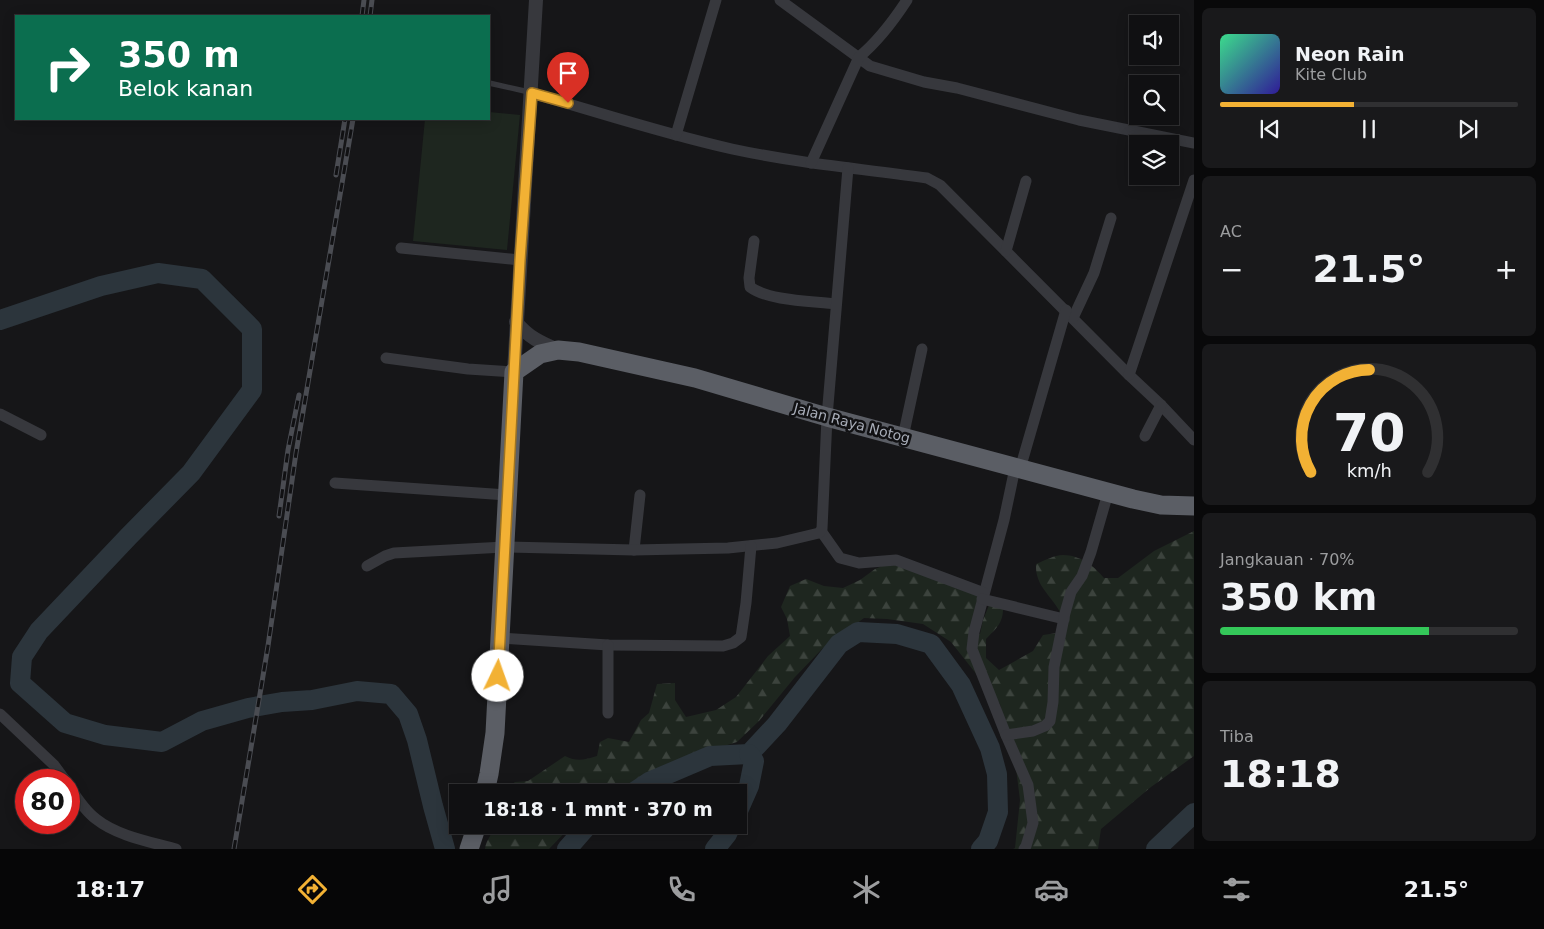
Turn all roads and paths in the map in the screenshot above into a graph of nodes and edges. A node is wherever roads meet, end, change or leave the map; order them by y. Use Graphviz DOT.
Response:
graph roads {
  1 [pos="536,0"];
  2 [pos="716,0"];
  3 [pos="780,0"];
  4 [pos="907,0"];
  5 [pos="859,57"];
  6 [pos="490,83"];
  7 [pos="532,93"];
  8 [pos="676,135"];
  9 [pos="1194,143"];
  10 [pos="811,163"];
  11 [pos="848,168"];
  12 [pos="1194,180"];
  13 [pos="1026,181"];
  14 [pos="1111,218"];
  15 [pos="754,241"];
  16 [pos="401,248"];
  17 [pos="1006,252"];
  18 [pos="520,260"];
  19 [pos="836,304"];
  20 [pos="1069,314"];
  21 [pos="516,322"];
  22 [pos="922,349"];
  23 [pos="558,350"];
  24 [pos="386,358"];
  25 [pos="514,372"];
  26 [pos="1129,374"];
  27 [pos="1161,405"];
  28 [pos="0,414"];
  29 [pos="827,417"];
  30 [pos="41,435"];
  31 [pos="1145,436"];
  32 [pos="903,437"];
  33 [pos="1194,440"];
  34 [pos="1018,468"];
  35 [pos="335,483"];
  36 [pos="1108,493"];
  37 [pos="507,494"];
  38 [pos="640,495"];
  39 [pos="1194,506"];
  40 [pos="821,531"];
  41 [pos="751,546"];
  42 [pos="504,547"];
  43 [pos="634,550"];
  44 [pos="367,566"];
  45 [pos="983,596"];
  46 [pos="1064,619"];
  47 [pos="500,638"];
  48 [pos="608,645"];
  49 [pos="608,713"];
  50 [pos="0,714"];
  51 [pos="1006,736"];
  52 [pos="57,769"];
  53 [pos="487,784"];
  54 [pos="80,802"];
  55 [pos="474,834"];
  56 [pos="176,849"];
  57 [pos="469,849"];
  58 [pos="1024,849"];
  1 -- 7 [label="street"];
  2 -- 8 [label="street"];
  3 -- 5 [label="street"];
  4 -- 5 [label="street"];
  5 -- 9 [label="street"];
  5 -- 10 [label="street"];
  6 -- 7 [label="lane"];
  7 -- 8 [label="street"];
  7 -- 18 [label="street"];
  8 -- 10 [label="street"];
  10 -- 11 [label="street"];
  11 -- 17 [label="street"];
  11 -- 19 [label="street"];
  12 -- 26 [label="street"];
  13 -- 17 [label="street"];
  14 -- 20 [label="street"];
  15 -- 19 [label="street"];
  16 -- 18 [label="street"];
  17 -- 20 [label="street"];
  18 -- 21 [label="street"];
  19 -- 29 [label="street"];
  20 -- 26 [label="street"];
  20 -- 34 [label="street"];
  21 -- 23 [label="street"];
  21 -- 25 [label="street"];
  22 -- 32 [label="street"];
  23 -- 25 [label="highway, Jalan Raya Notog"];
  23 -- 29 [label="highway, Jalan Raya Notog"];
  24 -- 25 [label="street"];
  25 -- 37 [label="highway"];
  26 -- 27 [label="street"];
  27 -- 31 [label="street"];
  27 -- 33 [label="street"];
  28 -- 30 [label="street"];
  29 -- 32 [label="highway, Jalan Raya Notog"];
  29 -- 40 [label="street"];
  32 -- 34 [label="highway, Jalan Raya Notog"];
  34 -- 36 [label="highway, Jalan Raya Notog"];
  34 -- 45 [label="street"];
  35 -- 37 [label="street"];
  36 -- 39 [label="highway, Jalan Raya Notog"];
  36 -- 46 [label="street"];
  37 -- 42 [label="highway"];
  38 -- 43 [label="street"];
  40 -- 41 [label="street"];
  40 -- 45 [label="street"];
  41 -- 43 [label="street"];
  41 -- 48 [label="street"];
  42 -- 43 [label="street"];
  42 -- 44 [label="street"];
  42 -- 47 [label="highway"];
  45 -- 46 [label="street"];
  45 -- 51 [label="street"];
  46 -- 51 [label="street"];
  47 -- 48 [label="street"];
  47 -- 53 [label="highway"];
  48 -- 49 [label="street"];
  50 -- 52 [label="street"];
  51 -- 58 [label="street"];
  54 -- 56 [label="street"];
  55 -- 57 [label="highway"];
}
